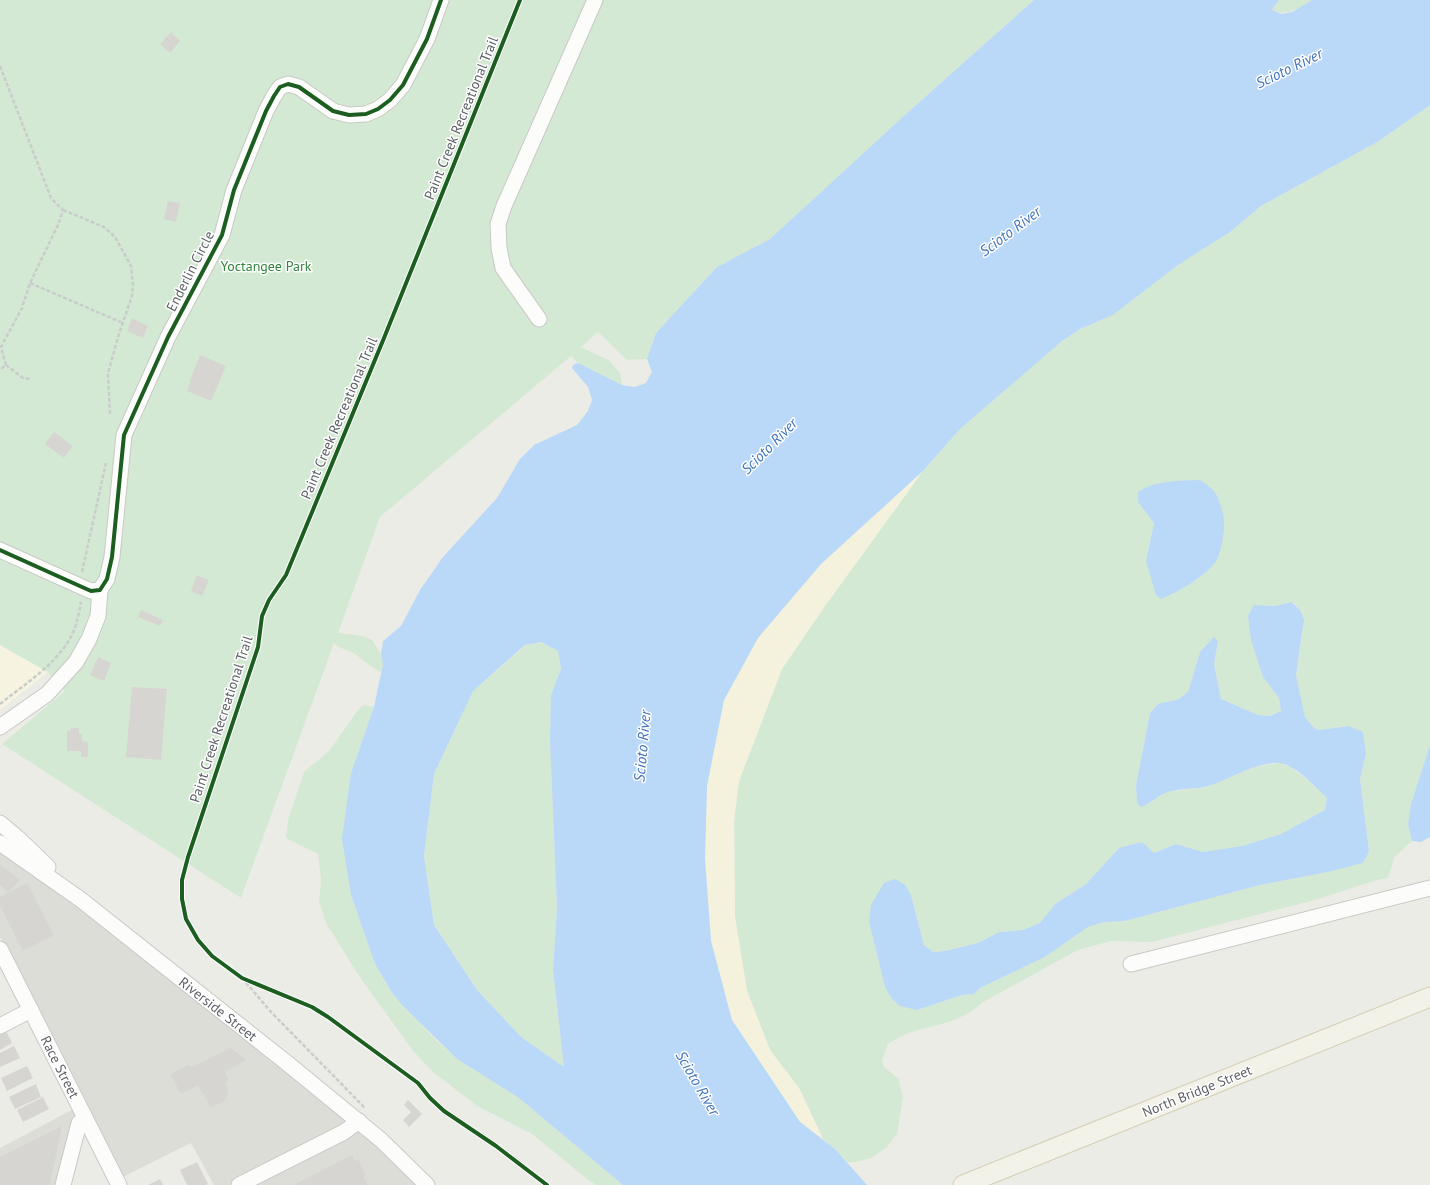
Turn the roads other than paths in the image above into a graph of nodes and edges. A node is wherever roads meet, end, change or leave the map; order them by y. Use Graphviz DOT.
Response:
graph roads {
  1 [pos="441,0"];
  2 [pos="595,0"];
  3 [pos="539,319"];
  4 [pos="0,550"];
  5 [pos="100,590"];
  6 [pos="0,727"];
  7 [pos="0,823"];
  8 [pos="0,843"];
  9 [pos="1430,888"];
  10 [pos="80,899"];
  11 [pos="0,949"];
  12 [pos="1131,964"];
  13 [pos="1430,997"];
  14 [pos="31,1010"];
  15 [pos="0,1026"];
  16 [pos="363,1116"];
  17 [pos="86,1120"];
  18 [pos="63,1185"];
  19 [pos="119,1185"];
  20 [pos="239,1185"];
  21 [pos="427,1185"];
  22 [pos="963,1185"];
  1 -- 5 [label="street, Enderlin Circle"];
  2 -- 3 [label="street"];
  4 -- 5 [label="street"];
  5 -- 6 [label="street"];
  7 -- 10 [label="street"];
  8 -- 10 [label="street, Riverside Street"];
  9 -- 12 [label="street"];
  10 -- 16 [label="street, Riverside Street"];
  11 -- 14 [label="street, Race Street"];
  13 -- 22 [label="main road, North Bridge Street"];
  14 -- 15 [label="street"];
  14 -- 17 [label="street, Race Street"];
  16 -- 20 [label="street"];
  16 -- 21 [label="street, Riverside Street"];
  17 -- 18 [label="street"];
  17 -- 19 [label="street, Race Street"];
}
